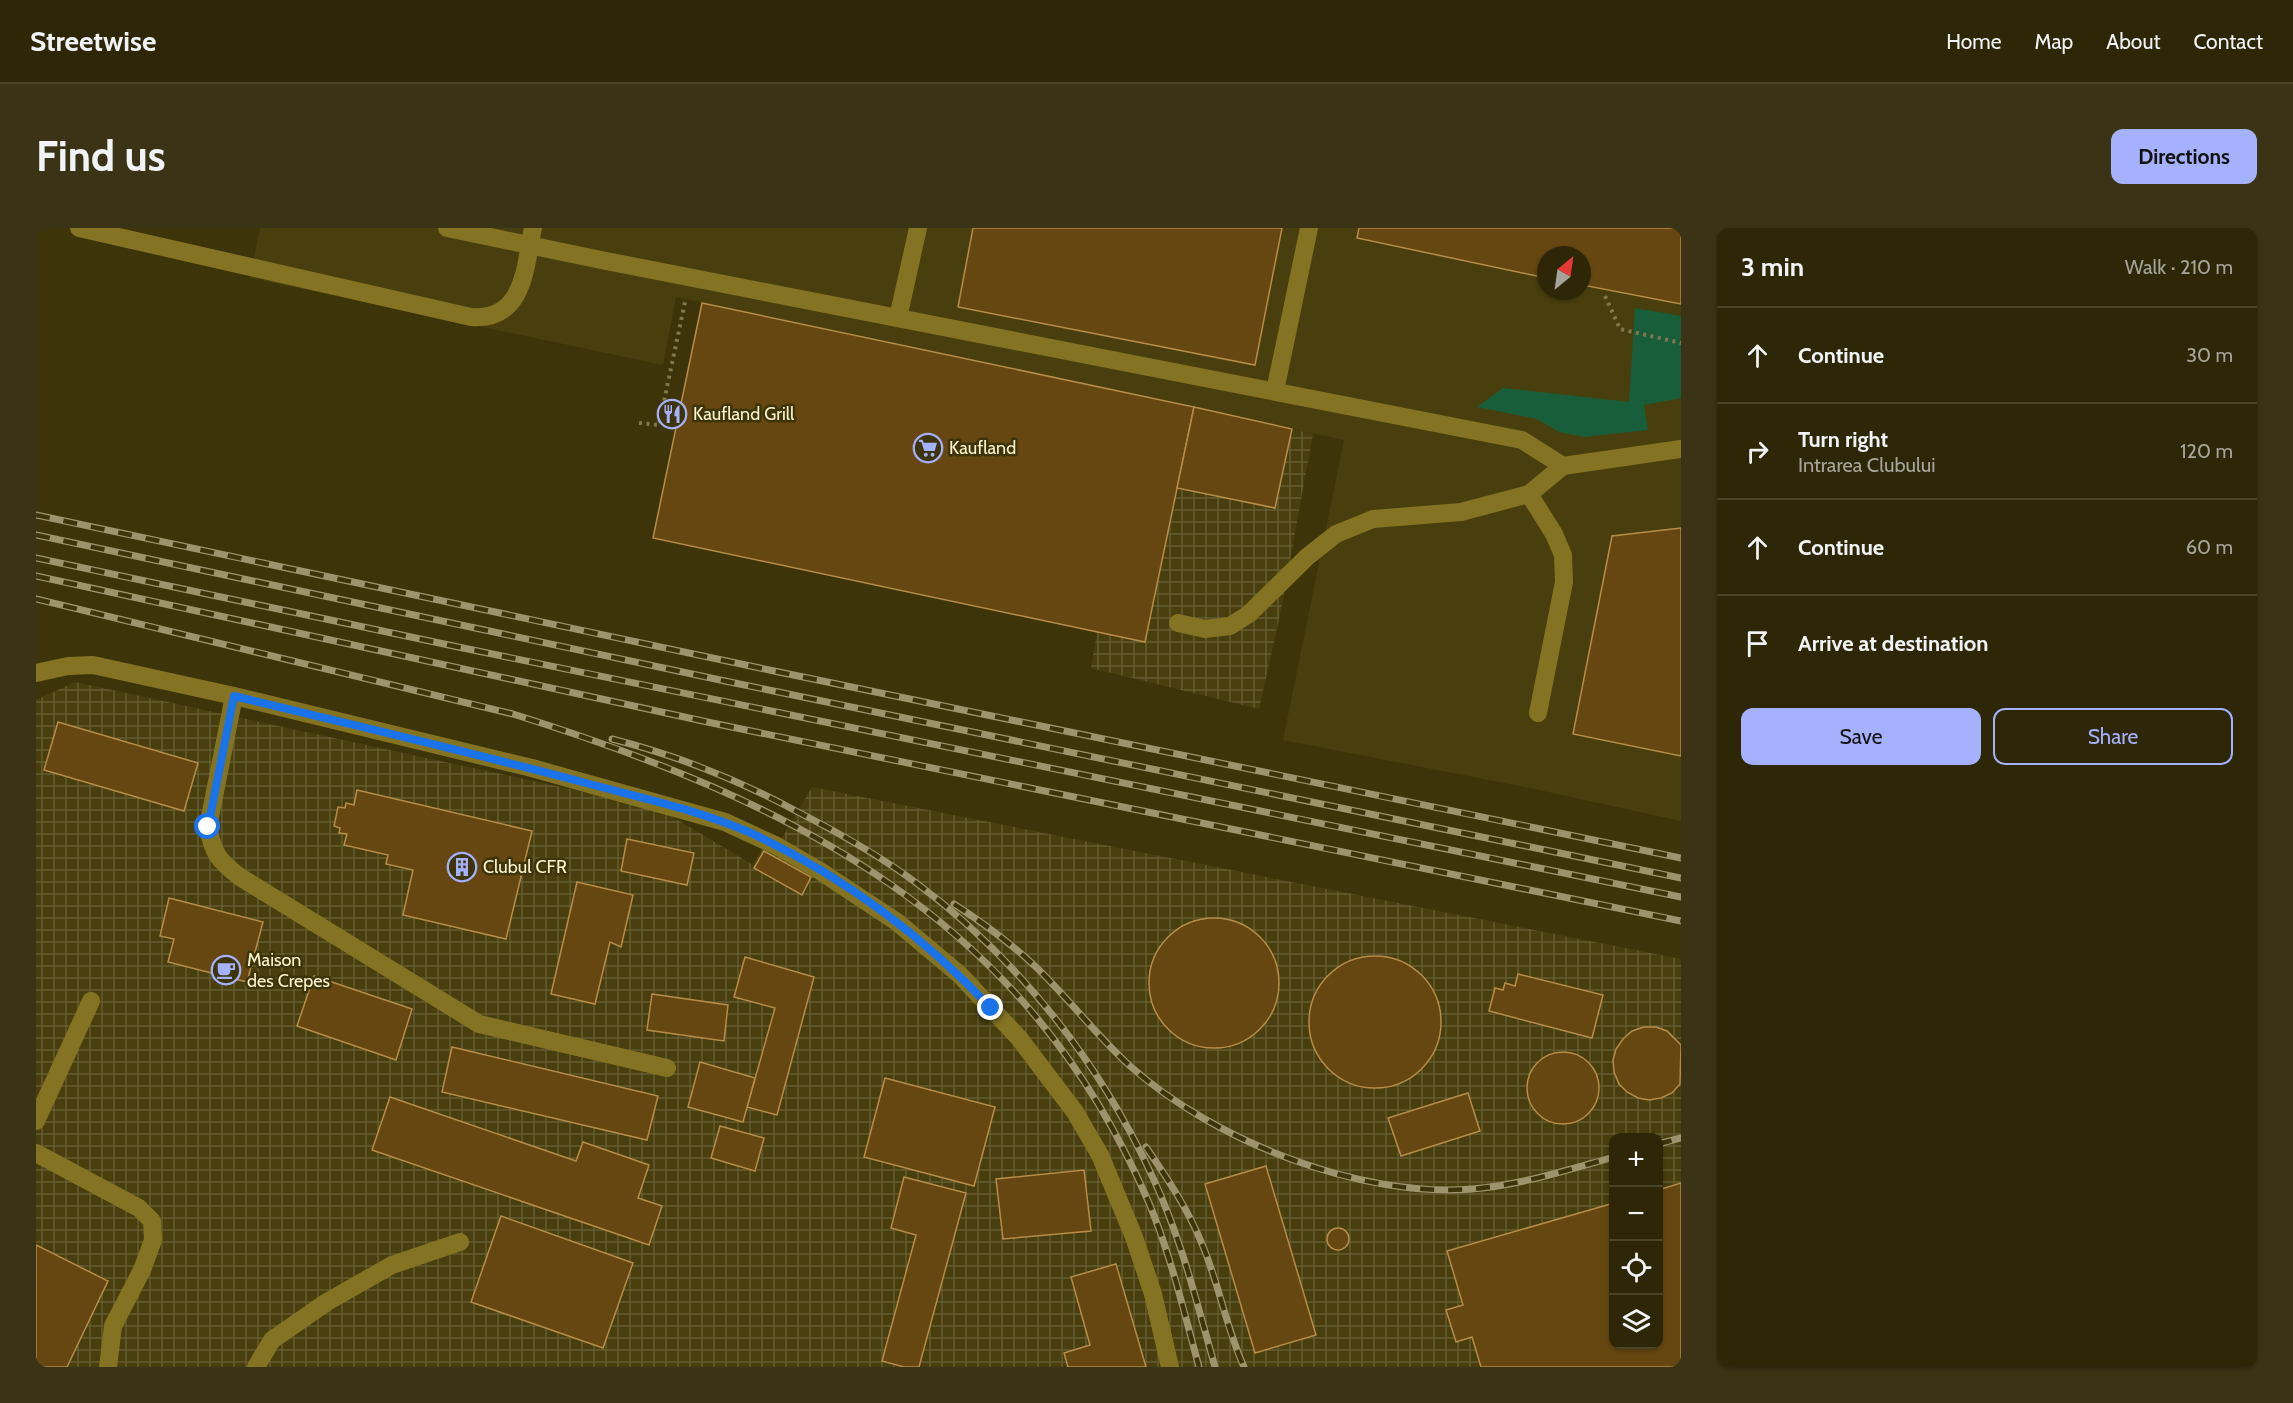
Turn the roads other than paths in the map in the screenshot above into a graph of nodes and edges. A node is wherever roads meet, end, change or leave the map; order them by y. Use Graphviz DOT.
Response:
graph roads {
  1 [pos="79,228"];
  2 [pos="447,228"];
  3 [pos="918,228"];
  4 [pos="1309,228"];
  5 [pos="531,237"];
  6 [pos="898,318"];
  7 [pos="1275,392"];
  8 [pos="1681,449"];
  9 [pos="1563,466"];
  10 [pos="1529,494"];
  11 [pos="1179,623"];
  12 [pos="36,673"];
  13 [pos="234,696"];
  14 [pos="1538,713"];
  15 [pos="91,1001"];
  16 [pos="667,1068"];
  17 [pos="36,1121"];
  18 [pos="36,1153"];
  19 [pos="460,1242"];
  20 [pos="108,1367"];
  21 [pos="255,1367"];
  22 [pos="1170,1367"];
  1 -- 5 [label="street"];
  2 -- 5 [label="street"];
  3 -- 6 [label="street"];
  4 -- 7 [label="street"];
  5 -- 6 [label="street"];
  6 -- 7 [label="street"];
  7 -- 9 [label="street"];
  8 -- 9 [label="street"];
  9 -- 10 [label="street"];
  10 -- 11 [label="street"];
  10 -- 14 [label="street"];
  12 -- 13 [label="street"];
  13 -- 16 [label="street"];
  13 -- 22 [label="street"];
  15 -- 17 [label="street"];
  18 -- 20 [label="street"];
  19 -- 21 [label="street"];
}
